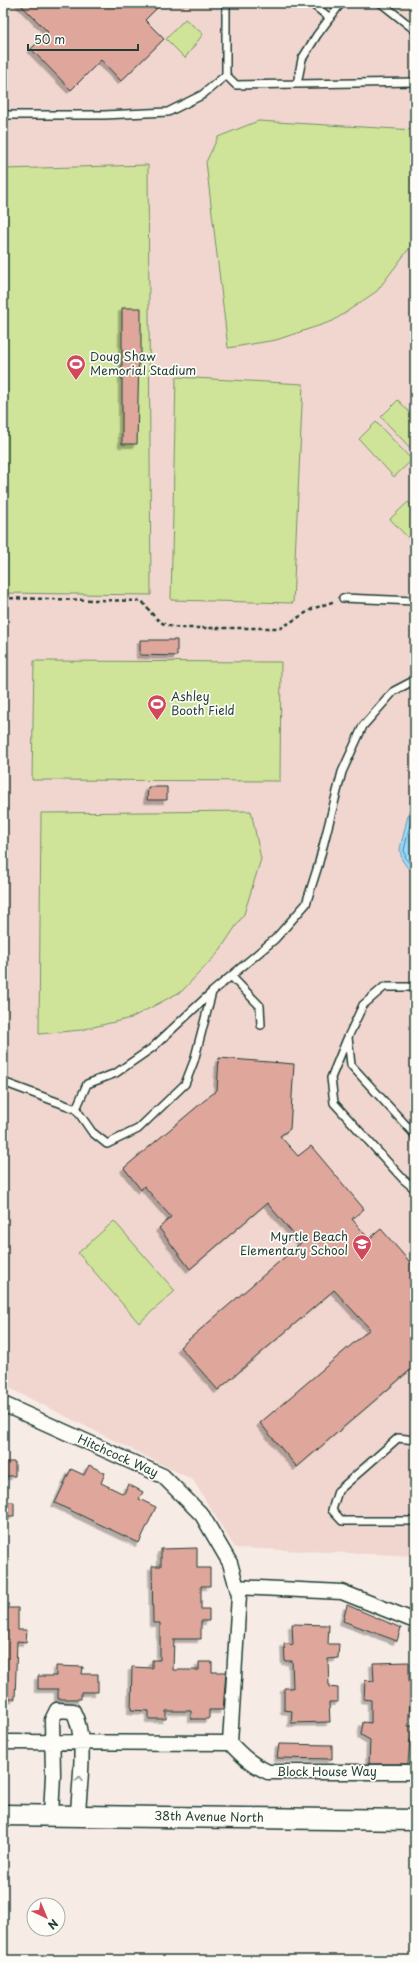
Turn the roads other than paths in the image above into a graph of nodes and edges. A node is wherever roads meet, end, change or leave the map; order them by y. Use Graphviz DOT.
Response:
graph roads {
  1 [pos="226,3"];
  2 [pos="311,3"];
  3 [pos="341,3"];
  4 [pos="381,3"];
  5 [pos="330,18"];
  6 [pos="415,30"];
  7 [pos="226,75"];
  8 [pos="415,82"];
  9 [pos="297,84"];
  10 [pos="3,115"];
  11 [pos="343,598"];
  12 [pos="415,601"];
  13 [pos="415,680"];
  14 [pos="231,976"];
  15 [pos="415,987"];
  16 [pos="212,992"];
  17 [pos="261,1025"];
  18 [pos="348,1037"];
  19 [pos="3,1082"];
  20 [pos="76,1109"];
  21 [pos="415,1135"];
  22 [pos="415,1189"];
  23 [pos="3,1404"];
  24 [pos="415,1440"];
  25 [pos="415,1521"];
  26 [pos="237,1587"];
  27 [pos="415,1621"];
  28 [pos="3,1742"];
  29 [pos="53,1743"];
  30 [pos="81,1743"];
  31 [pos="230,1743"];
  32 [pos="415,1772"];
  33 [pos="3,1815"];
  34 [pos="51,1815"];
  35 [pos="78,1815"];
  36 [pos="415,1820"];
  1 -- 7 [label="lane"];
  2 -- 5 [label="lane"];
  3 -- 5 [label="lane"];
  4 -- 6 [label="lane"];
  5 -- 9 [label="lane"];
  7 -- 9 [label="lane"];
  7 -- 10 [label="lane"];
  8 -- 9 [label="lane"];
  11 -- 12 [label="lane"];
  13 -- 14 [label="lane"];
  14 -- 16 [label="lane"];
  14 -- 17 [label="lane"];
  15 -- 18 [label="lane"];
  16 -- 20 [label="lane"];
  16 -- 20 [label="lane"];
  18 -- 21 [label="lane"];
  18 -- 22 [label="lane"];
  19 -- 20 [label="lane"];
  23 -- 26 [label="street, Hitchcock Way"];
  24 -- 25 [label="lane"];
  26 -- 27 [label="street"];
  26 -- 31 [label="street, Hitchcock Way"];
  28 -- 29 [label="street"];
  29 -- 30 [label="street"];
  29 -- 30 [label="street"];
  29 -- 34 [label="street"];
  30 -- 31 [label="street"];
  35 -- 30 [label="street, one-way"];
  31 -- 32 [label="street, Block House Way"];
  33 -- 34 [label="main road, 38th Avenue North"];
  34 -- 35 [label="main road, 38th Avenue North"];
  35 -- 36 [label="main road, 38th Avenue North"];
}
